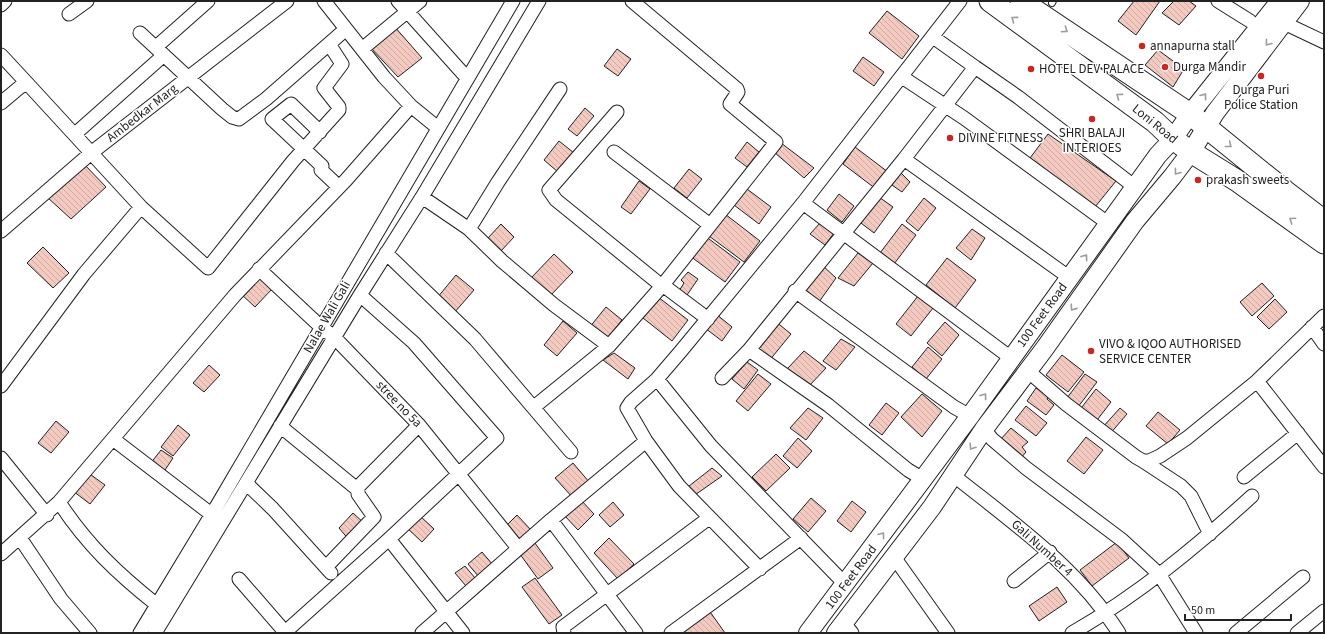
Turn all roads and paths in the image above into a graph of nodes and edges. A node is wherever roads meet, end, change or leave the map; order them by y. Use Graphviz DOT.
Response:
graph roads {
  1 [pos="5,1"];
  2 [pos="87,1"];
  3 [pos="208,1"];
  4 [pos="287,1"];
  5 [pos="324,1"];
  6 [pos="398,1"];
  7 [pos="420,1"];
  8 [pos="513,1"];
  9 [pos="539,1"];
  10 [pos="632,1"];
  11 [pos="960,1"];
  12 [pos="990,1"];
  13 [pos="1021,1"];
  14 [pos="1218,1"];
  15 [pos="1280,1"];
  16 [pos="1300,1"];
  17 [pos="1,4"];
  18 [pos="406,12"];
  19 [pos="69,14"];
  20 [pos="1250,21"];
  21 [pos="1284,23"];
  22 [pos="346,29"];
  23 [pos="140,33"];
  24 [pos="933,37"];
  25 [pos="1324,42"];
  26 [pos="329,44"];
  27 [pos="362,49"];
  28 [pos="160,51"];
  29 [pos="1,55"];
  30 [pos="975,67"];
  31 [pos="188,76"];
  32 [pos="902,77"];
  33 [pos="467,78"];
  34 [pos="26,82"];
  35 [pos="560,89"];
  36 [pos="1,103"];
  37 [pos="946,105"];
  38 [pos="411,106"];
  39 [pos="617,112"];
  40 [pos="1190,114"];
  41 [pos="1206,127"];
  42 [pos="438,128"];
  43 [pos="320,132"];
  44 [pos="75,134"];
  45 [pos="1173,139"];
  46 [pos="304,149"];
  47 [pos="91,152"];
  48 [pos="614,152"];
  49 [pos="1191,152"];
  50 [pos="904,159"];
  51 [pos="338,187"];
  52 [pos="1135,188"];
  53 [pos="422,197"];
  54 [pos="803,203"];
  55 [pos="141,207"];
  56 [pos="1324,221"];
  57 [pos="1109,224"];
  58 [pos="710,226"];
  59 [pos="469,229"];
  60 [pos="1,231"];
  61 [pos="844,232"];
  62 [pos="1324,243"];
  63 [pos="386,254"];
  64 [pos="259,269"];
  65 [pos="1070,278"];
  66 [pos="662,286"];
  67 [pos="795,291"];
  68 [pos="360,295"];
  69 [pos="1324,316"];
  70 [pos="708,319"];
  71 [pos="320,327"];
  72 [pos="1312,327"];
  73 [pos="334,337"];
  74 [pos="1324,344"];
  75 [pos="609,346"];
  76 [pos="749,350"];
  77 [pos="1011,358"];
  78 [pos="1028,371"];
  79 [pos="722,378"];
  80 [pos="657,379"];
  81 [pos="2,381"];
  82 [pos="1257,381"];
  83 [pos="534,406"];
  84 [pos="970,416"];
  85 [pos="419,425"];
  86 [pos="280,426"];
  87 [pos="984,429"];
  88 [pos="1298,433"];
  89 [pos="113,440"];
  90 [pos="646,442"];
  91 [pos="571,452"];
  92 [pos="1,458"];
  93 [pos="1142,461"];
  94 [pos="936,462"];
  95 [pos="1324,467"];
  96 [pos="460,474"];
  97 [pos="953,475"];
  98 [pos="1244,477"];
  99 [pos="923,479"];
  100 [pos="246,483"];
  101 [pos="357,489"];
  102 [pos="1252,496"];
  103 [pos="59,502"];
  104 [pos="211,514"];
  105 [pos="47,515"];
  106 [pos="709,518"];
  107 [pos="551,520"];
  108 [pos="1210,534"];
  109 [pos="20,538"];
  110 [pos="800,538"];
  111 [pos="389,539"];
  112 [pos="3,548"];
  113 [pos="518,548"];
  114 [pos="1050,552"];
  115 [pos="894,557"];
  116 [pos="326,567"];
  117 [pos="760,569"];
  118 [pos="1159,574"];
  119 [pos="1303,577"];
  120 [pos="239,579"];
  121 [pos="1014,581"];
  122 [pos="339,583"];
  123 [pos="845,584"];
  124 [pos="607,592"];
  125 [pos="157,605"];
  126 [pos="446,611"];
  127 [pos="1324,611"];
  128 [pos="1106,613"];
  129 [pos="844,629"];
  130 [pos="90,633"];
  131 [pos="140,633"];
  132 [pos="155,633"];
  133 [pos="284,633"];
  134 [pos="422,633"];
  135 [pos="463,633"];
  136 [pos="564,633"];
  137 [pos="636,633"];
  138 [pos="671,633"];
  139 [pos="808,633"];
  140 [pos="948,633"];
  141 [pos="1072,633"];
  142 [pos="1119,633"];
  143 [pos="1196,633"];
  144 [pos="1236,633"];
  145 [pos="1297,633"];
  1 -- 17 [label="street"];
  2 -- 19 [label="street"];
  3 -- 28 [label="street"];
  4 -- 31 [label="street, Ambedkar Marg"];
  5 -- 22 [label="street"];
  6 -- 18 [label="street"];
  7 -- 18 [label="street"];
  8 -- 33 [label="street, Nalae Wali Gali"];
  9 -- 53 [label="street"];
  10 -- 58 [label="street"];
  11 -- 24 [label="street"];
  45 -- 12 [label="highway, Loni Road, one-way"];
  13 -- 40 [label="highway, Loni Road, one-way"];
  14 -- 20 [label="street"];
  40 -- 15 [label="main road, 100 Feet Road, one-way"];
  16 -- 21 [label="main road, 100 Feet Road"];
  18 -- 27 [label="street"];
  18 -- 33 [label="street"];
  21 -- 25 [label="street"];
  21 -- 41 [label="main road, 100 Feet Road, one-way"];
  22 -- 26 [label="street"];
  22 -- 27 [label="street"];
  23 -- 28 [label="street"];
  24 -- 30 [label="street"];
  24 -- 32 [label="street"];
  26 -- 31 [label="street"];
  26 -- 43 [label="street"];
  27 -- 38 [label="street"];
  28 -- 31 [label="street"];
  28 -- 44 [label="street"];
  29 -- 34 [label="street"];
  30 -- 37 [label="street"];
  30 -- 52 [label="street"];
  31 -- 47 [label="street, Ambedkar Marg"];
  32 -- 37 [label="street"];
  32 -- 54 [label="street"];
  33 -- 42 [label="street, Nalae Wali Gali"];
  34 -- 36 [label="street"];
  34 -- 44 [label="street"];
  35 -- 59 [label="street"];
  37 -- 50 [label="street"];
  37 -- 57 [label="street"];
  38 -- 42 [label="street"];
  38 -- 51 [label="street"];
  39 -- 66 [label="street"];
  40 -- 41 [label="highway, Loni Road"];
  40 -- 45 [label="main road, 100 Feet Road"];
  41 -- 49 [label="main road, 100 Feet Road"];
  41 -- 56 [label="highway, Loni Road, one-way"];
  42 -- 71 [label="street, Nalae Wali Gali"];
  43 -- 46 [label="street"];
  43 -- 46 [label="street"];
  44 -- 47 [label="street"];
  45 -- 49 [label="highway, Loni Road"];
  45 -- 52 [label="main road, 100 Feet Road"];
  46 -- 51 [label="street"];
  46 -- 55 [label="street"];
  47 -- 55 [label="street"];
  47 -- 60 [label="street, Ambedkar Marg"];
  48 -- 58 [label="street"];
  62 -- 49 [label="highway, Loni Road, one-way"];
  49 -- 78 [label="main road, 100 Feet Road, one-way"];
  50 -- 61 [label="street"];
  50 -- 65 [label="street"];
  51 -- 64 [label="street"];
  52 -- 57 [label="main road, 100 Feet Road"];
  53 -- 59 [label="street"];
  53 -- 63 [label="street"];
  54 -- 61 [label="street"];
  54 -- 70 [label="street"];
  55 -- 81 [label="street"];
  65 -- 57 [label="main road, 100 Feet Road, one-way"];
  58 -- 66 [label="street"];
  59 -- 75 [label="street"];
  61 -- 67 [label="street"];
  61 -- 77 [label="street"];
  63 -- 68 [label="street"];
  63 -- 83 [label="street"];
  64 -- 71 [label="street, stree no 5a"];
  64 -- 89 [label="street"];
  65 -- 77 [label="main road, 100 Feet Road"];
  66 -- 70 [label="street"];
  66 -- 75 [label="street"];
  67 -- 76 [label="street"];
  67 -- 84 [label="street"];
  68 -- 73 [label="street"];
  68 -- 96 [label="street"];
  69 -- 72 [label="street"];
  70 -- 80 [label="street"];
  71 -- 73 [label="street, stree no 5a"];
  71 -- 104 [label="street, Nalae Wali Gali"];
  72 -- 74 [label="street"];
  72 -- 82 [label="street"];
  73 -- 85 [label="street, stree no 5a"];
  73 -- 86 [label="street"];
  75 -- 83 [label="street"];
  76 -- 79 [label="street"];
  76 -- 99 [label="street"];
  84 -- 77 [label="main road, 100 Feet Road, one-way"];
  78 -- 87 [label="main road, 100 Feet Road"];
  78 -- 93 [label="street"];
  80 -- 90 [label="street"];
  80 -- 110 [label="street"];
  82 -- 88 [label="street"];
  82 -- 93 [label="street"];
  83 -- 91 [label="street"];
  84 -- 94 [label="main road, 100 Feet Road"];
  85 -- 96 [label="street, stree no 5a"];
  85 -- 101 [label="street"];
  86 -- 100 [label="street"];
  86 -- 101 [label="street"];
  87 -- 97 [label="main road, 100 Feet Road, one-way"];
  87 -- 118 [label="street"];
  88 -- 95 [label="street"];
  88 -- 98 [label="street"];
  89 -- 103 [label="street"];
  89 -- 104 [label="street"];
  90 -- 106 [label="street"];
  90 -- 107 [label="street"];
  92 -- 105 [label="street"];
  93 -- 108 [label="street"];
  94 -- 97 [label="main road"];
  94 -- 99 [label="main road, 100 Feet Road"];
  96 -- 111 [label="street"];
  96 -- 113 [label="street, stree no 5a"];
  97 -- 114 [label="street, Gali Number 4"];
  97 -- 115 [label="main road, 100 Feet Road"];
  123 -- 99 [label="main road, 100 Feet Road, one-way"];
  100 -- 116 [label="street"];
  100 -- 132 [label="street"];
  101 -- 116 [label="street"];
  102 -- 108 [label="street"];
  103 -- 105 [label="street"];
  103 -- 125 [label="street"];
  104 -- 125 [label="street, Nalae Wali Gali"];
  105 -- 109 [label="street"];
  106 -- 117 [label="street"];
  106 -- 124 [label="street"];
  107 -- 113 [label="street"];
  107 -- 124 [label="street"];
  108 -- 118 [label="street"];
  109 -- 112 [label="street"];
  109 -- 130 [label="street"];
  110 -- 117 [label="street"];
  110 -- 123 [label="street"];
  111 -- 122 [label="street"];
  111 -- 126 [label="street"];
  113 -- 126 [label="street"];
  114 -- 121 [label="street"];
  114 -- 128 [label="street, Gali Number 4"];
  115 -- 129 [label="main road, 100 Feet Road"];
  115 -- 140 [label="street"];
  116 -- 122 [label="street"];
  117 -- 138 [label="street"];
  118 -- 128 [label="street"];
  118 -- 143 [label="street"];
  119 -- 144 [label="street"];
  120 -- 133 [label="street"];
  122 -- 133 [label="street"];
  123 -- 139 [label="main road, 100 Feet Road"];
  124 -- 136 [label="street"];
  124 -- 137 [label="street"];
  125 -- 131 [label="street, Nalae Wali Gali"];
  126 -- 134 [label="street"];
  126 -- 135 [label="street"];
  127 -- 145 [label="street"];
  128 -- 141 [label="street"];
  128 -- 142 [label="street, Gali Number 4"];
}
